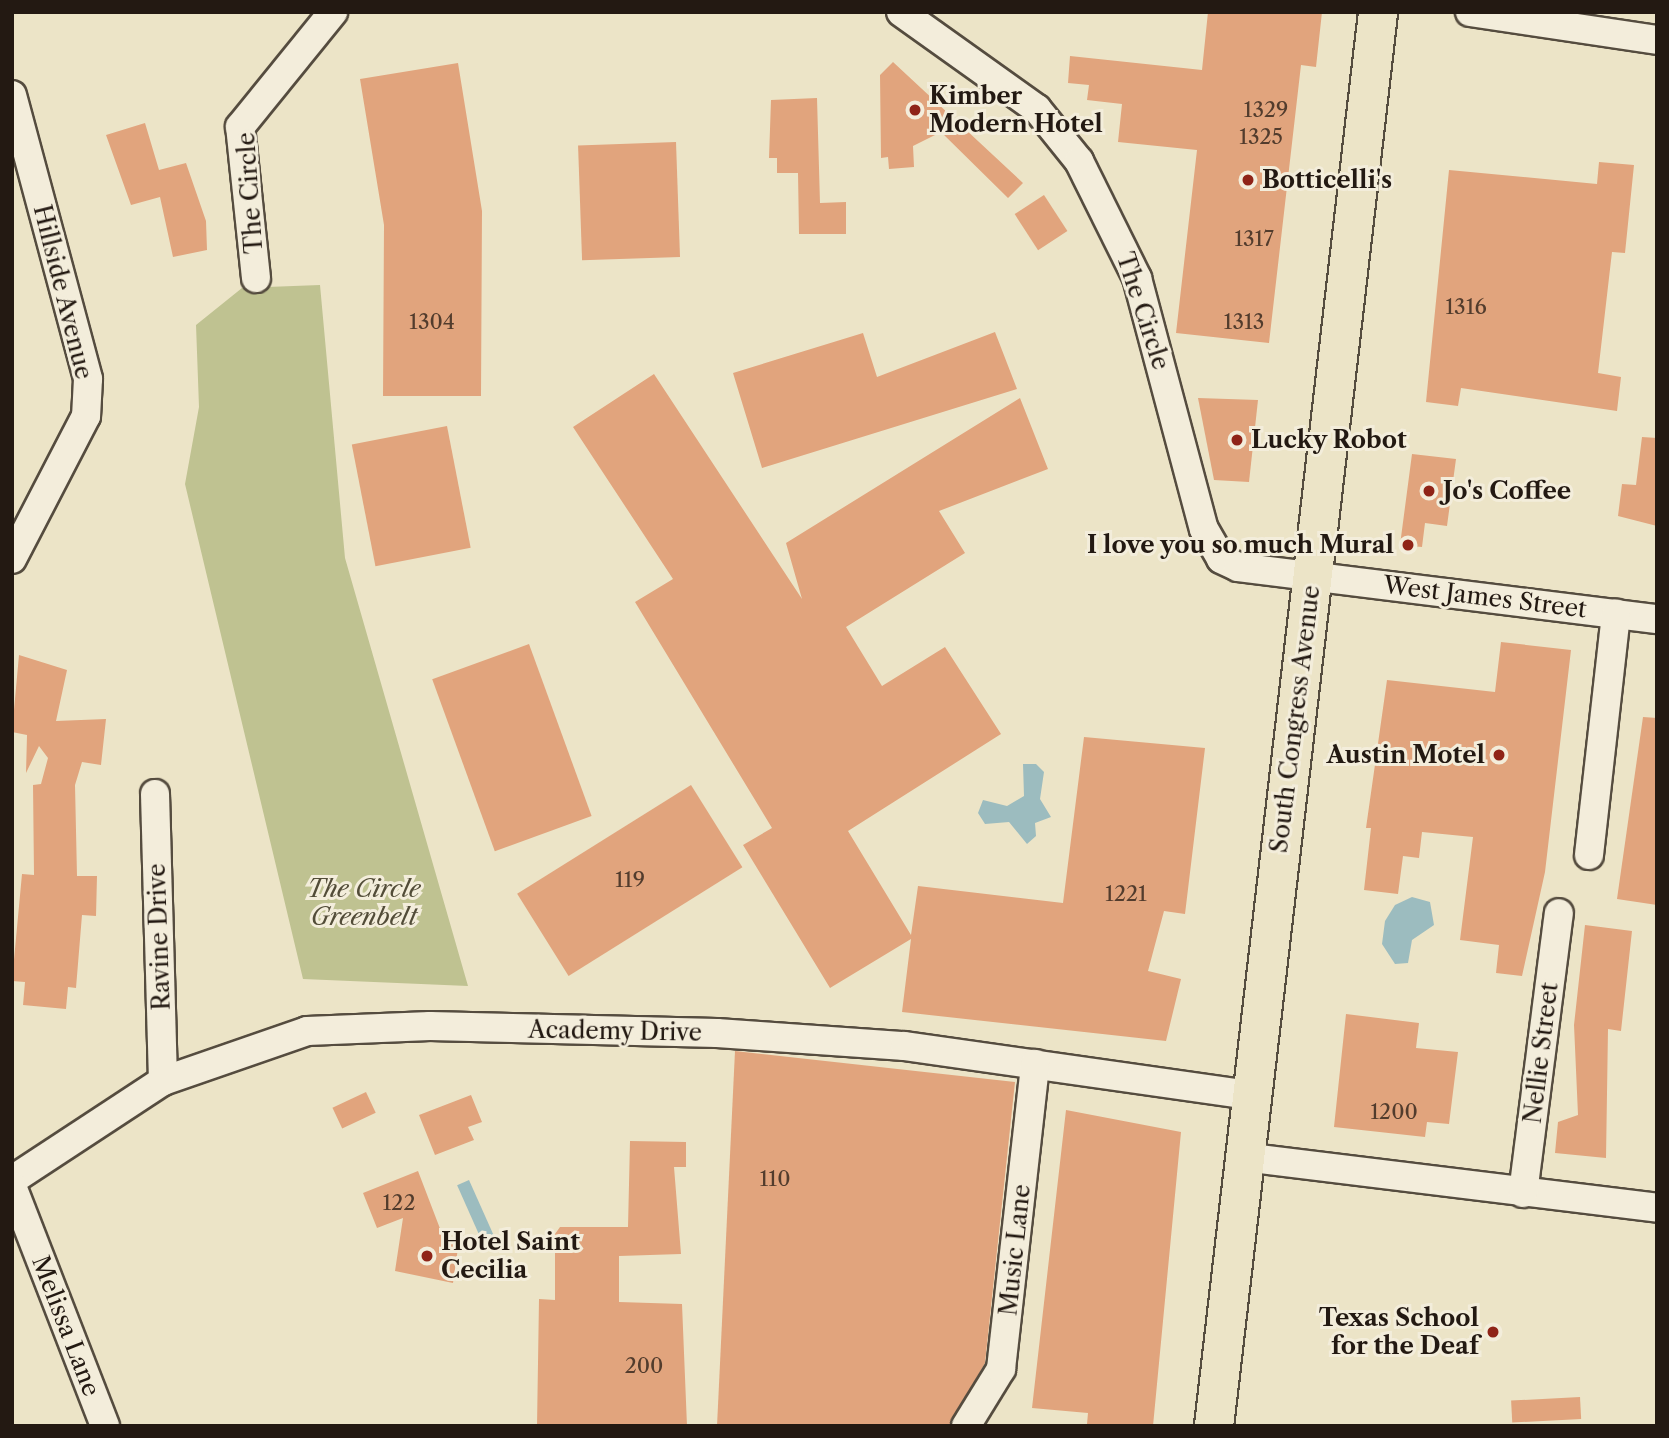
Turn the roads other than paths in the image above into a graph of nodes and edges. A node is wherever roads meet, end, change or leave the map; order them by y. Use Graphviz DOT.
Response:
graph roads {
  1 [pos="333,12"];
  2 [pos="901,12"];
  3 [pos="1378,12"];
  4 [pos="1470,12"];
  5 [pos="1657,40"];
  6 [pos="12,95"];
  7 [pos="256,278"];
  8 [pos="12,559"];
  9 [pos="1312,575"];
  10 [pos="1616,614"];
  11 [pos="1657,619"];
  12 [pos="155,794"];
  13 [pos="1589,855"];
  14 [pos="1559,913"];
  15 [pos="1035,1064"];
  16 [pos="163,1081"];
  17 [pos="1251,1095"];
  18 [pos="1244,1157"];
  19 [pos="12,1180"];
  20 [pos="12,1186"];
  21 [pos="1523,1193"];
  22 [pos="1657,1208"];
  23 [pos="105,1426"];
  24 [pos="966,1426"];
  25 [pos="1214,1426"];
  1 -- 7 [label="street, The Circle"];
  2 -- 9 [label="street, The Circle"];
  3 -- 9 [label="main road, South Congress Avenue"];
  4 -- 5 [label="street"];
  6 -- 8 [label="street, Hillside Avenue"];
  9 -- 10 [label="street, West James Street"];
  9 -- 17 [label="main road, South Congress Avenue"];
  10 -- 11 [label="street, West James Street"];
  10 -- 13 [label="street"];
  12 -- 16 [label="street, Ravine Drive"];
  14 -- 21 [label="street, Nellie Street"];
  15 -- 16 [label="street, Academy Drive"];
  15 -- 17 [label="street, Academy Drive"];
  15 -- 24 [label="street, Music Lane"];
  16 -- 19 [label="street, Academy Drive"];
  17 -- 18 [label="main road, South Congress Avenue"];
  18 -- 21 [label="street"];
  18 -- 25 [label="main road, South Congress Avenue"];
  20 -- 23 [label="street, Melissa Lane"];
  21 -- 22 [label="street"];
}
